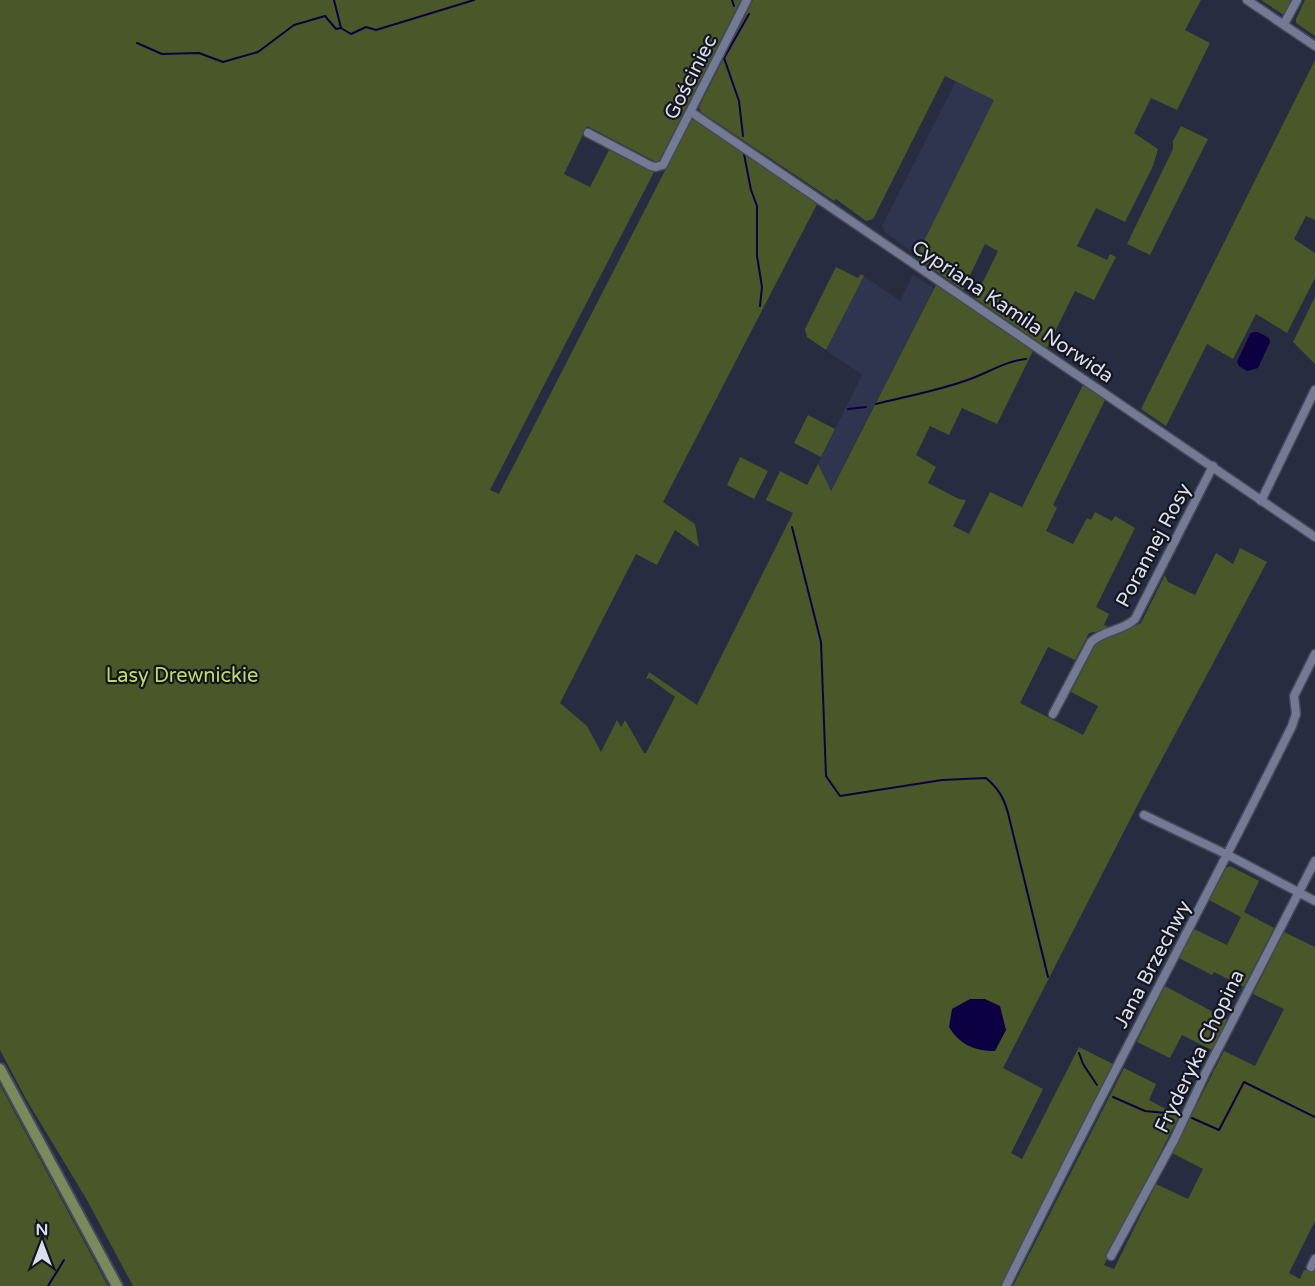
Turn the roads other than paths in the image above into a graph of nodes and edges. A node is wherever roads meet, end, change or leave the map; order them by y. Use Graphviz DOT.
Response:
graph roads {
  1 [pos="747,0"];
  2 [pos="1247,0"];
  3 [pos="1297,0"];
  4 [pos="1284,24"];
  5 [pos="1315,46"];
  6 [pos="692,112"];
  7 [pos="588,133"];
  8 [pos="1315,390"];
  9 [pos="1213,466"];
  10 [pos="1261,501"];
  11 [pos="1315,537"];
  12 [pos="1315,654"];
  13 [pos="1053,714"];
  14 [pos="1144,815"];
  15 [pos="1228,855"];
  16 [pos="1315,861"];
  17 [pos="1299,893"];
  18 [pos="1315,901"];
  19 [pos="0,1069"];
  20 [pos="1111,1256"];
  21 [pos="117,1286"];
  22 [pos="1006,1286"];
  1 -- 6 [label="street, Gościniec"];
  2 -- 4 [label="street"];
  3 -- 4 [label="street"];
  4 -- 5 [label="street"];
  6 -- 7 [label="street, Gościniec"];
  6 -- 9 [label="street, Cypriana Kamila Norwida"];
  8 -- 10 [label="street"];
  9 -- 10 [label="street, Cypriana Kamila Norwida"];
  9 -- 13 [label="street, Porannej Rosy"];
  10 -- 11 [label="street, Cypriana Kamila Norwida"];
  12 -- 15 [label="street, Jana Brzechwy"];
  14 -- 15 [label="street"];
  15 -- 17 [label="street"];
  15 -- 22 [label="street, Jana Brzechwy"];
  16 -- 17 [label="street, Fryderyka Chopina"];
  17 -- 18 [label="street"];
  17 -- 20 [label="street, Fryderyka Chopina"];
  19 -- 21 [label="main road"];
}
